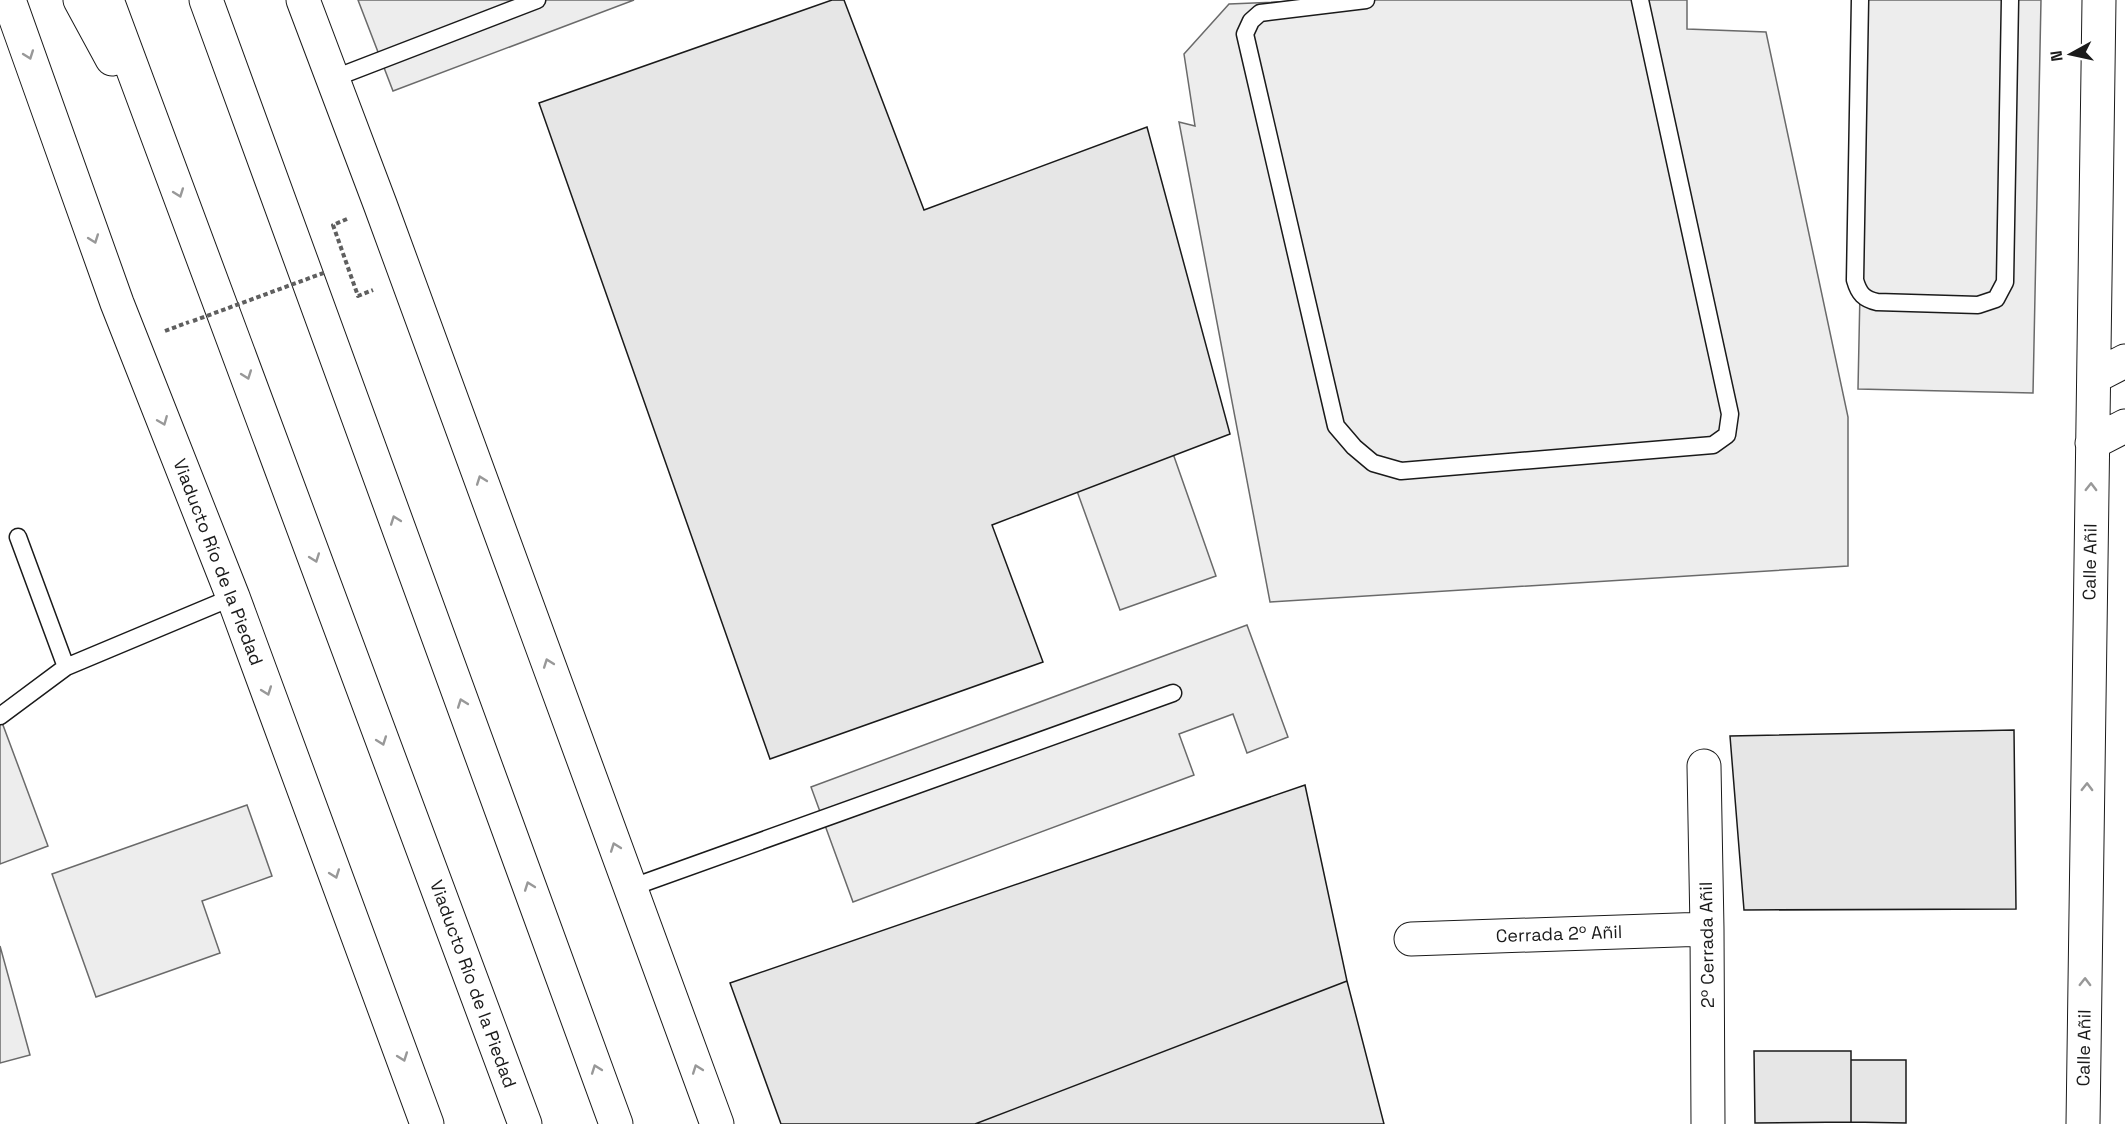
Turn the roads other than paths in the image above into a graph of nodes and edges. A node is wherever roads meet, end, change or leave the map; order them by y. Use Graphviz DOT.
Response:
graph roads {
  1 [pos="9,0"];
  2 [pos="80,0"];
  3 [pos="107,0"];
  4 [pos="206,0"];
  5 [pos="213,0"];
  6 [pos="303,0"];
  7 [pos="537,0"];
  8 [pos="1366,0"];
  9 [pos="1640,0"];
  10 [pos="1860,0"];
  11 [pos="2010,0"];
  12 [pos="2099,0"];
  13 [pos="218,32"];
  14 [pos="332,79"];
  15 [pos="166,158"];
  16 [pos="2125,361"];
  17 [pos="2094,377"];
  18 [pos="2125,426"];
  19 [pos="2092,443"];
  20 [pos="18,537"];
  21 [pos="233,597"];
  22 [pos="66,667"];
  23 [pos="1173,693"];
  24 [pos="0,716"];
  25 [pos="1704,766"];
  26 [pos="630,888"];
  27 [pos="1707,929"];
  28 [pos="1412,939"];
  29 [pos="427,1124"];
  30 [pos="525,1124"];
  31 [pos="616,1124"];
  32 [pos="717,1124"];
  33 [pos="1708,1124"];
  34 [pos="2083,1124"];
  1 -- 21 [label="main road, Viaducto Río de la Piedad, one-way"];
  2 -- 15 [label="main road"];
  3 -- 15 [label="main road, Viaducto Río de la Piedad"];
  4 -- 13 [label="main road"];
  5 -- 13 [label="main road"];
  6 -- 14 [label="main road"];
  7 -- 14 [label="lane"];
  8 -- 9 [label="lane"];
  10 -- 11 [label="lane"];
  12 -- 17 [label="main road, Calle Añil"];
  31 -- 13 [label="main road, one-way"];
  26 -- 14 [label="main road, one-way"];
  15 -- 30 [label="main road, Viaducto Río de la Piedad, one-way"];
  16 -- 17 [label="main road"];
  17 -- 19 [label="main road, Calle Añil"];
  18 -- 19 [label="main road"];
  34 -- 19 [label="main road, Calle Añil, one-way"];
  20 -- 22 [label="lane"];
  21 -- 22 [label="lane"];
  21 -- 29 [label="main road, Viaducto Río de la Piedad, one-way"];
  22 -- 24 [label="lane"];
  23 -- 26 [label="lane"];
  25 -- 27 [label="main road, 2º Cerrada Añil"];
  32 -- 26 [label="main road, one-way"];
  27 -- 28 [label="main road, Cerrada 2º Añil"];
  27 -- 33 [label="main road, 2º Cerrada Añil"];
}
